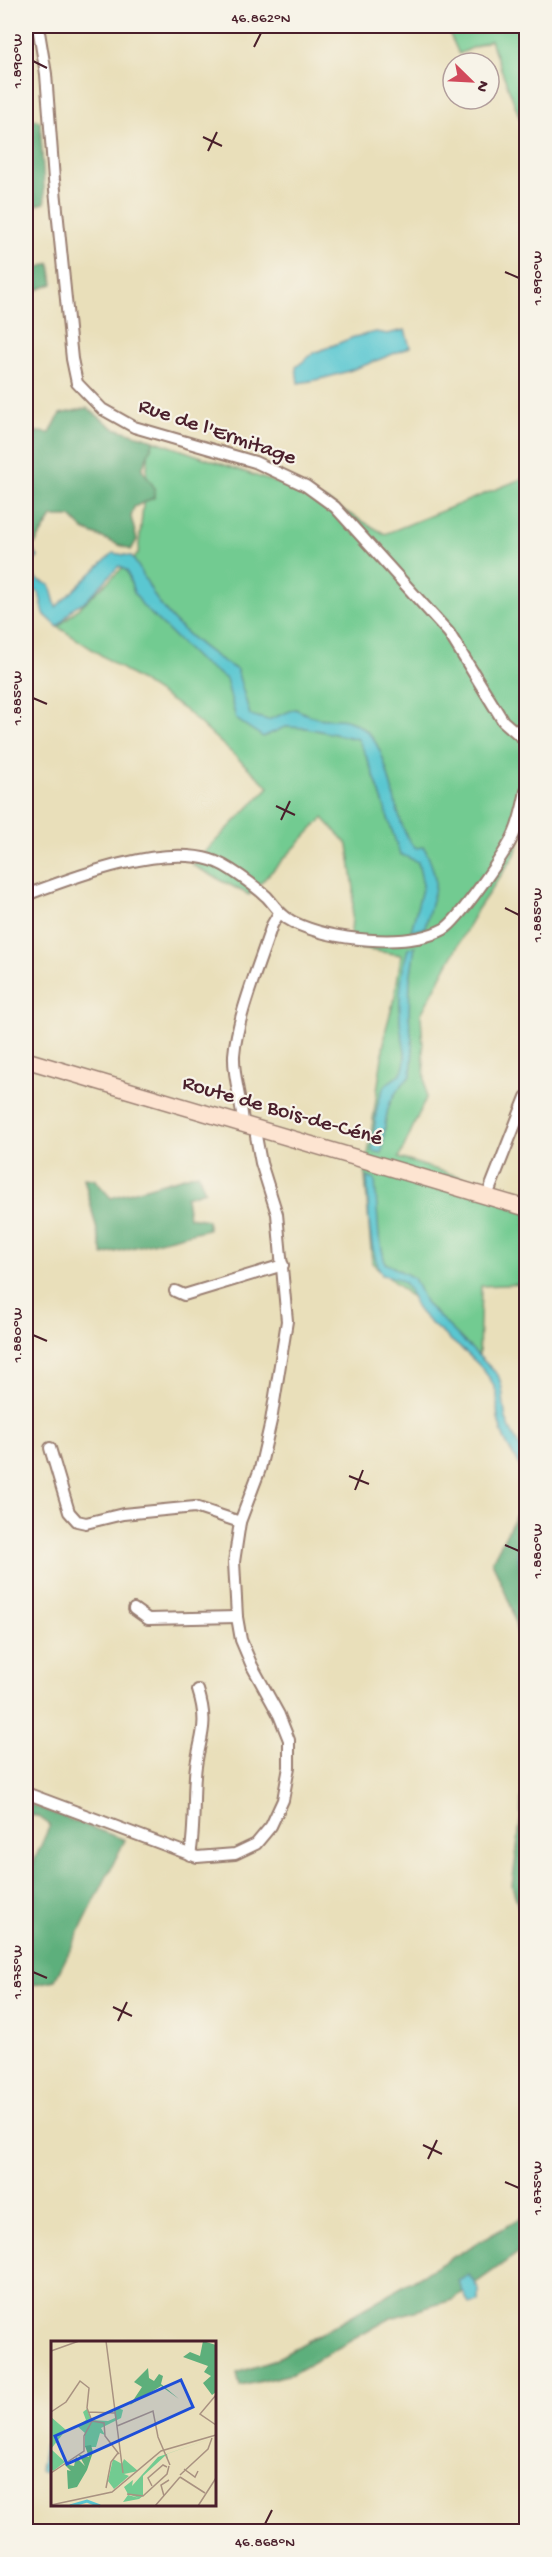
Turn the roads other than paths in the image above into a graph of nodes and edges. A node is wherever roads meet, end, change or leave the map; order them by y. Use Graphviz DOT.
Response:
graph roads {
  1 [pos="38,26"];
  2 [pos="526,741"];
  3 [pos="526,790"];
  4 [pos="26,895"];
  5 [pos="279,913"];
  6 [pos="26,1060"];
  7 [pos="526,1097"];
  8 [pos="250,1126"];
  9 [pos="487,1196"];
  10 [pos="526,1208"];
  11 [pos="283,1265"];
  12 [pos="175,1291"];
  13 [pos="50,1448"];
  14 [pos="240,1522"];
  15 [pos="134,1609"];
  16 [pos="237,1617"];
  17 [pos="198,1690"];
  18 [pos="26,1793"];
  19 [pos="190,1855"];
  1 -- 2 [label="street, Rue de l'Ermitage"];
  3 -- 5 [label="street"];
  4 -- 5 [label="street"];
  5 -- 8 [label="street"];
  6 -- 8 [label="street, Route de Bois-de-Céné"];
  7 -- 9 [label="street"];
  8 -- 9 [label="street, Route de Bois-de-Céné"];
  8 -- 11 [label="street"];
  9 -- 10 [label="street, Route de Bois-de-Céné"];
  11 -- 12 [label="street"];
  11 -- 14 [label="street"];
  13 -- 14 [label="street"];
  14 -- 16 [label="street"];
  15 -- 16 [label="street"];
  16 -- 19 [label="street"];
  17 -- 19 [label="street"];
  18 -- 19 [label="street"];
}
